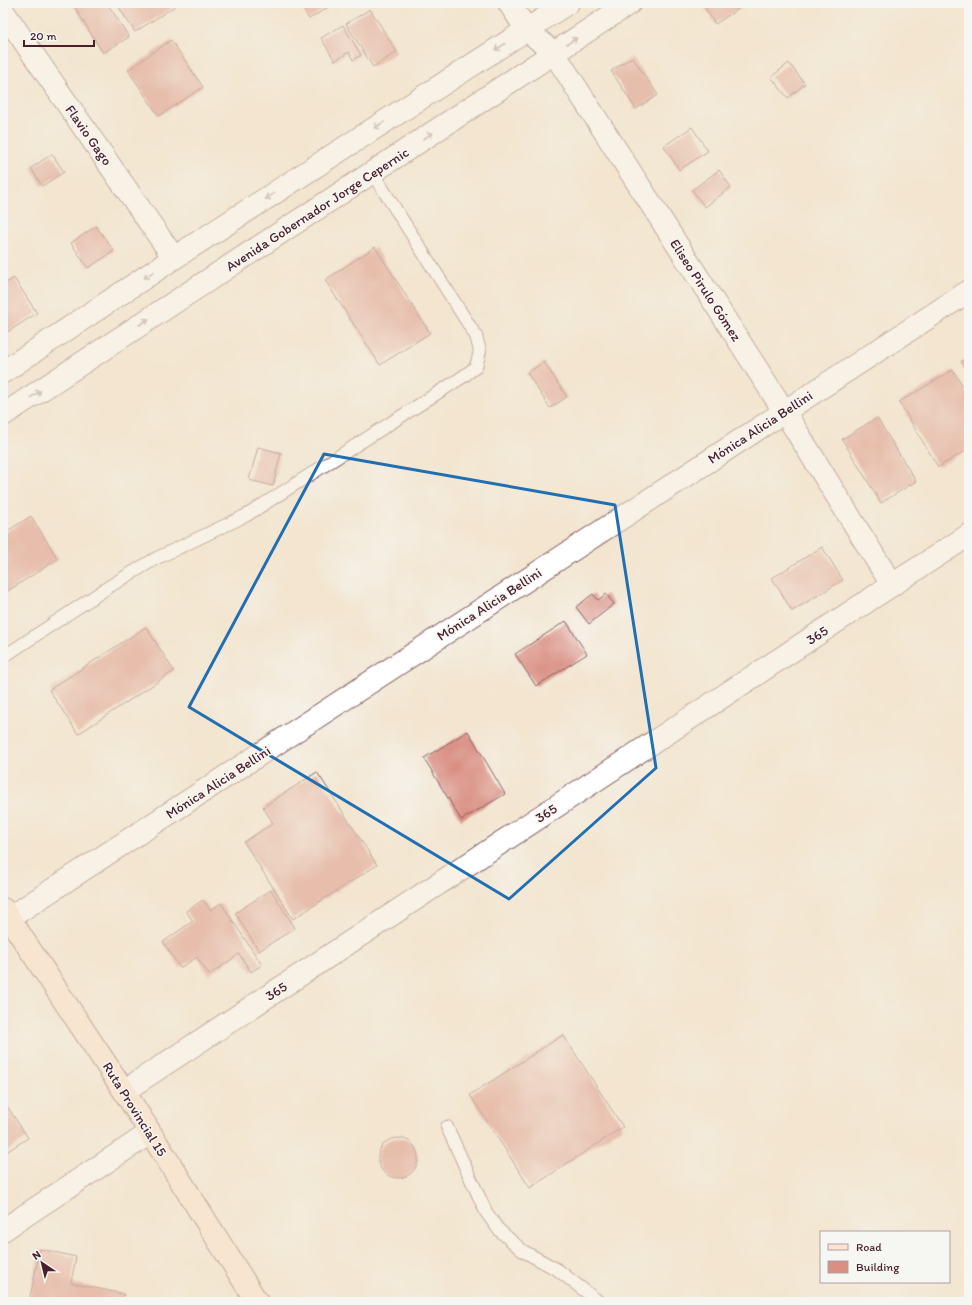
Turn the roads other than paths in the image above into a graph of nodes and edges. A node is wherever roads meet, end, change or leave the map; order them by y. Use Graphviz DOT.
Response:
graph roads {
  1 [pos="509,3"];
  2 [pos="568,3"];
  3 [pos="630,3"];
  4 [pos="3,11"];
  5 [pos="527,30"];
  6 [pos="554,53"];
  7 [pos="372,172"];
  8 [pos="174,258"];
  9 [pos="969,291"];
  10 [pos="3,372"];
  11 [pos="784,411"];
  12 [pos="3,415"];
  13 [pos="969,535"];
  14 [pos="892,585"];
  15 [pos="3,657"];
  16 [pos="5,916"];
  17 [pos="124,1091"];
  18 [pos="447,1127"];
  19 [pos="150,1133"];
  20 [pos="3,1230"];
  21 [pos="257,1302"];
  22 [pos="599,1302"];
  1 -- 5 [label="street, Eliseo Pirulo Gómez"];
  2 -- 5 [label="street"];
  6 -- 3 [label="street, Avenida Gobernador Jorge Cepernic, one-way"];
  4 -- 8 [label="street, Flavio Gago"];
  5 -- 6 [label="street, Eliseo Pirulo Gómez"];
  5 -- 8 [label="street, one-way"];
  7 -- 6 [label="street, Avenida Gobernador Jorge Cepernic, one-way"];
  6 -- 11 [label="street, Eliseo Pirulo Gómez"];
  12 -- 7 [label="street, Avenida Gobernador Jorge Cepernic, one-way"];
  7 -- 15 [label="lane"];
  8 -- 10 [label="street, one-way"];
  9 -- 11 [label="street, Mónica Alicia Bellini"];
  11 -- 14 [label="street, Eliseo Pirulo Gómez"];
  11 -- 16 [label="street, Mónica Alicia Bellini"];
  13 -- 14 [label="street, 365"];
  14 -- 17 [label="street, 365"];
  16 -- 17 [label="main road, Ruta Provincial 15"];
  17 -- 19 [label="main road, Ruta Provincial 15"];
  18 -- 22 [label="lane"];
  19 -- 20 [label="street"];
  19 -- 21 [label="main road, Ruta Provincial 15"];
}
